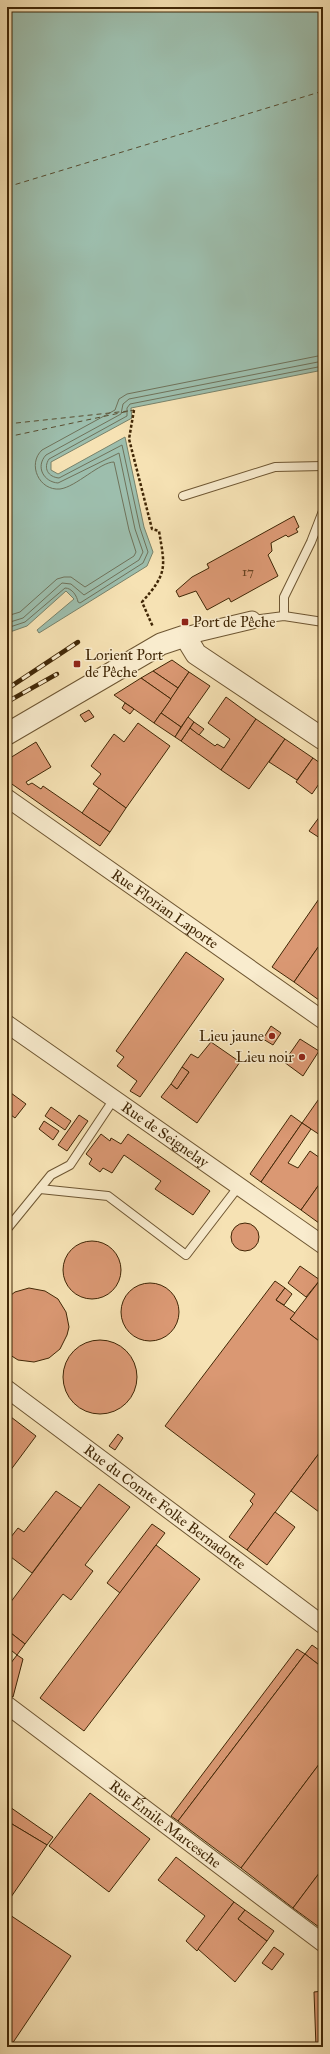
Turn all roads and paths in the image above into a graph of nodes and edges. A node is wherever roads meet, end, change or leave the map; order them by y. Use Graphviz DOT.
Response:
graph roads {
  1 [pos="134,410"];
  2 [pos="323,466"];
  3 [pos="183,496"];
  4 [pos="323,511"];
  5 [pos="284,616"];
  6 [pos="252,620"];
  7 [pos="323,622"];
  8 [pos="184,636"];
  9 [pos="161,644"];
  10 [pos="7,734"];
  11 [pos="323,739"];
  12 [pos="7,798"];
  13 [pos="323,1020"];
  14 [pos="9,1029"];
  15 [pos="114,1099"];
  16 [pos="239,1186"];
  17 [pos="40,1189"];
  18 [pos="7,1229"];
  19 [pos="323,1245"];
  20 [pos="7,1389"];
  21 [pos="323,1625"];
  22 [pos="7,1705"];
  23 [pos="323,1943"];
  1 -- 9 [label="path"];
  2 -- 3 [label="lane"];
  4 -- 5 [label="lane"];
  5 -- 6 [label="lane"];
  5 -- 7 [label="lane"];
  6 -- 8 [label="street"];
  8 -- 9 [label="street"];
  8 -- 11 [label="street"];
  9 -- 10 [label="street"];
  12 -- 13 [label="street, Rue Florian Laporte"];
  14 -- 15 [label="street, Rue de Seignelay"];
  15 -- 16 [label="street, Rue de Seignelay"];
  15 -- 17 [label="lane"];
  16 -- 17 [label="lane"];
  16 -- 19 [label="street, Rue de Seignelay"];
  17 -- 18 [label="lane"];
  20 -- 21 [label="street, Rue du Comte Folke Bernadotte"];
  22 -- 23 [label="street, Rue Émile Marcesche"];
}
